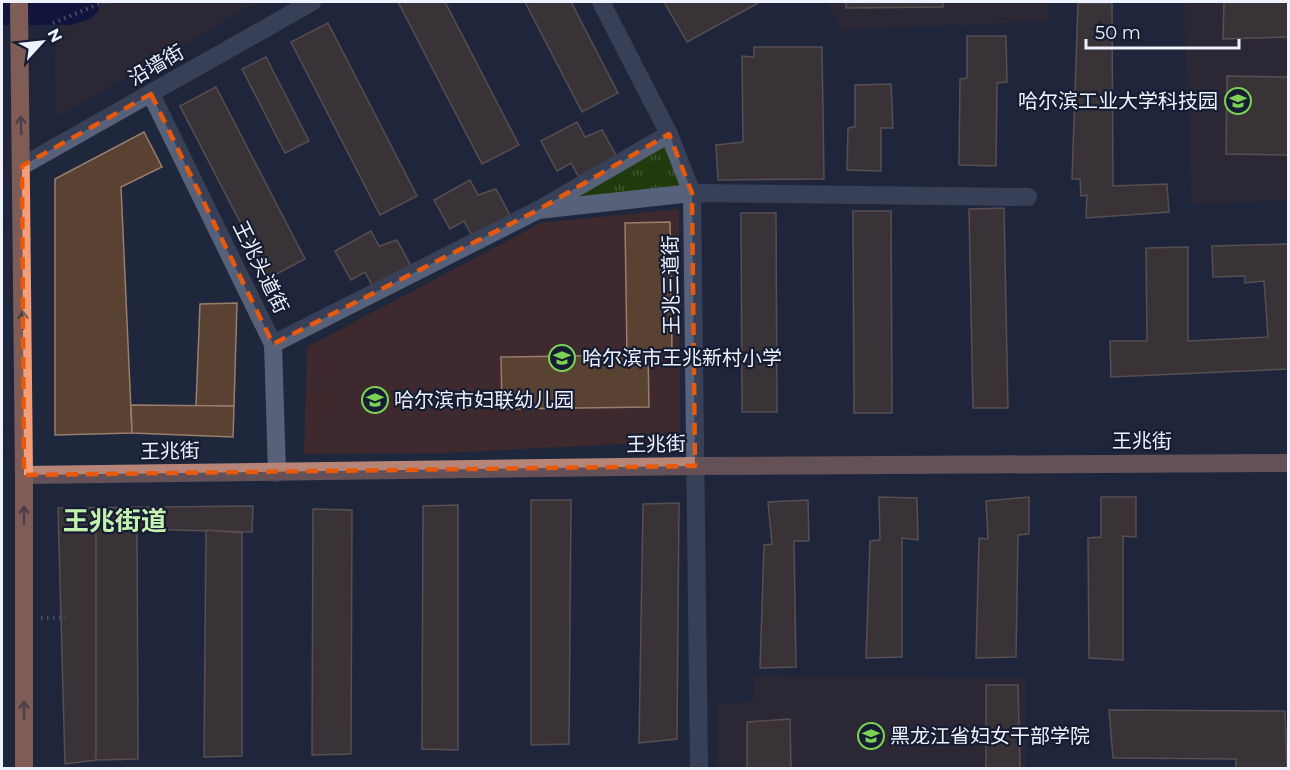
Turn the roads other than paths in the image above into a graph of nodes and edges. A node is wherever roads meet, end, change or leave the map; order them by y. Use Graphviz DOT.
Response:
graph roads {
  1 [pos="19,2"];
  2 [pos="312,2"];
  3 [pos="601,2"];
  4 [pos="151,94"];
  5 [pos="669,134"];
  6 [pos="22,166"];
  7 [pos="692,194"];
  8 [pos="1028,197"];
  9 [pos="538,210"];
  10 [pos="273,344"];
  11 [pos="1288,463"];
  12 [pos="695,466"];
  13 [pos="277,473"];
  14 [pos="24,475"];
  15 [pos="24,768"];
  16 [pos="699,768"];
  6 -- 1 [label="highway, one-way"];
  2 -- 4 [label="street, 沿墙街"];
  3 -- 5 [label="street, 王兆三道街"];
  4 -- 6 [label="street, 沿墙街"];
  4 -- 10 [label="street, 王兆头道街"];
  5 -- 7 [label="street, 王兆三道街"];
  5 -- 9 [label="street"];
  14 -- 6 [label="highway, one-way"];
  7 -- 8 [label="street"];
  7 -- 9 [label="street"];
  7 -- 12 [label="street, 王兆三道街"];
  9 -- 10 [label="street"];
  10 -- 13 [label="street, 王兆头道街"];
  11 -- 12 [label="main road, 王兆街"];
  12 -- 13 [label="main road, 王兆街"];
  12 -- 16 [label="street, 王兆三道街"];
  13 -- 14 [label="main road, 王兆街"];
  15 -- 14 [label="highway, one-way"];
}
